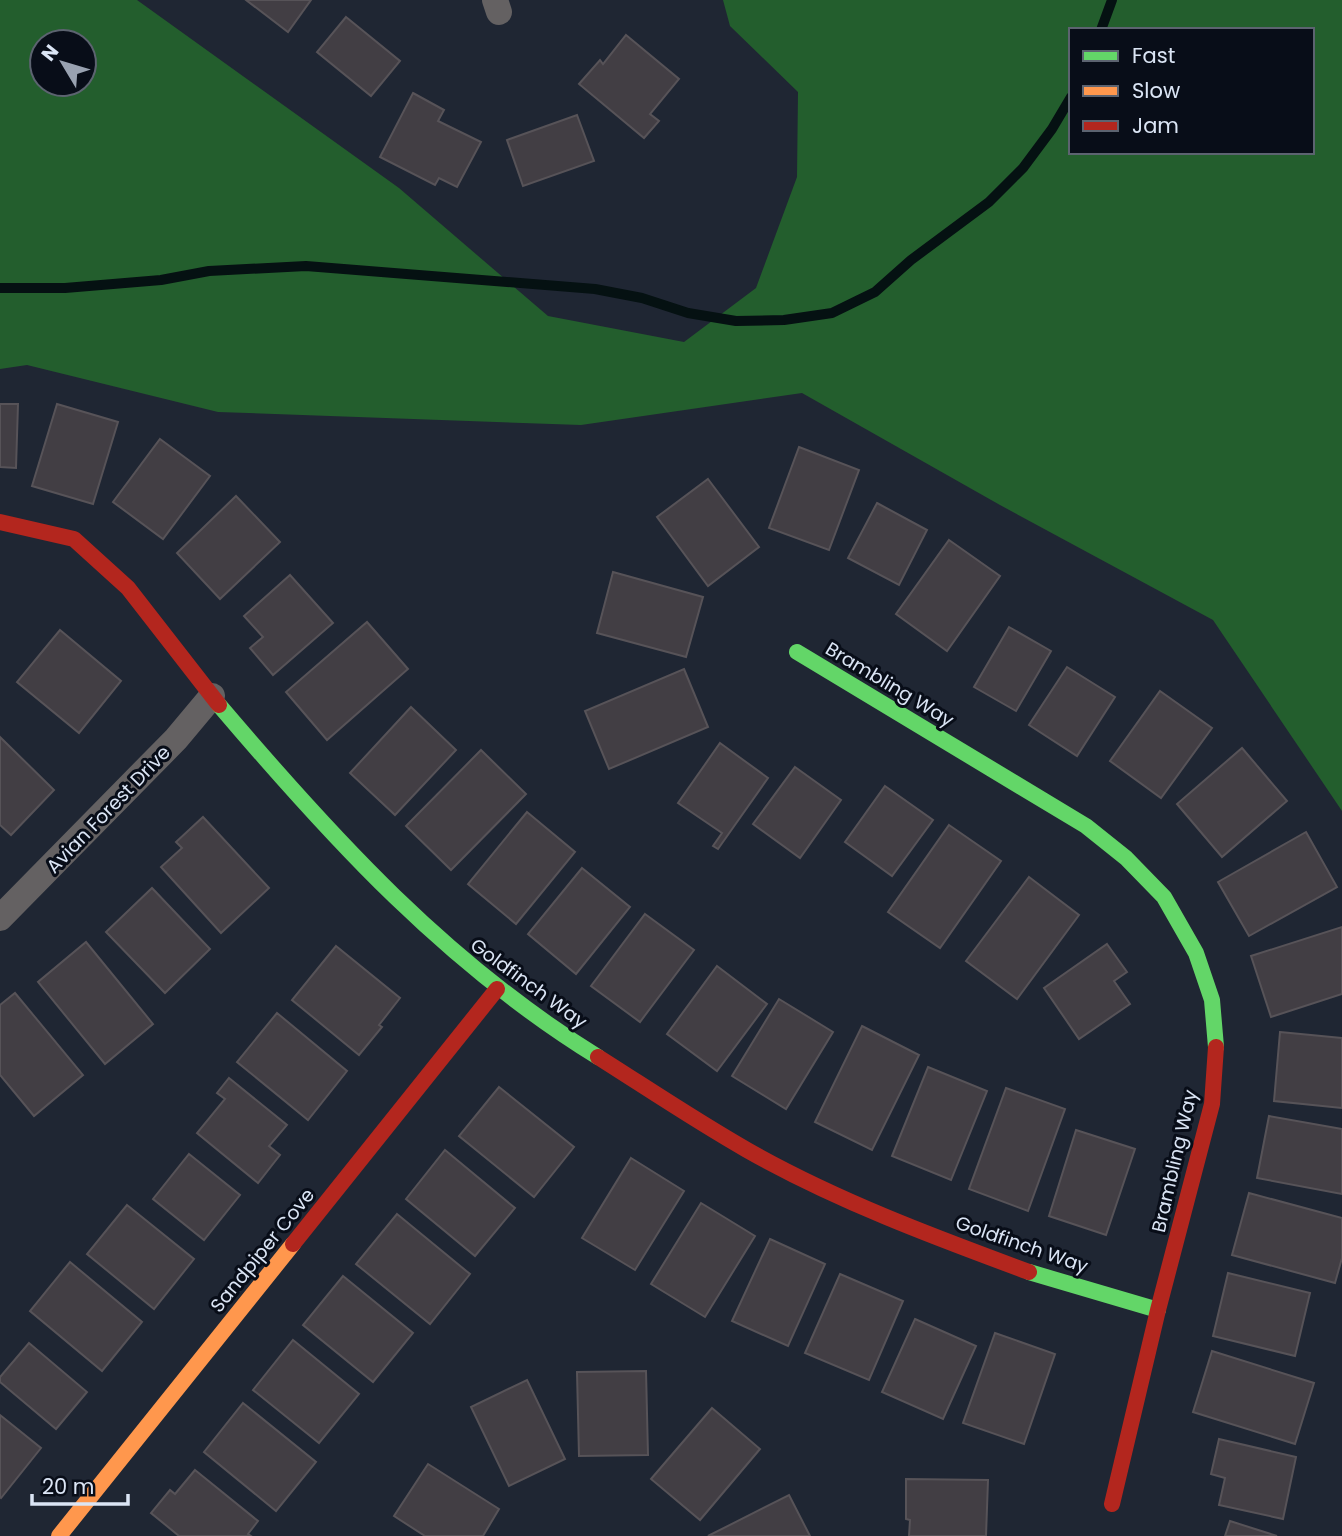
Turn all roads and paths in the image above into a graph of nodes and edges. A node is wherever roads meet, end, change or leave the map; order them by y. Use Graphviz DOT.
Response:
graph roads {
  1 [pos="0,522"];
  2 [pos="797,652"];
  3 [pos="212,696"];
  4 [pos="0,918"];
  5 [pos="497,989"];
  6 [pos="1158,1310"];
  7 [pos="1112,1504"];
  8 [pos="59,1536"];
  1 -- 3 [label="street, Goldfinch Way"];
  2 -- 6 [label="street, Brambling Way"];
  3 -- 4 [label="street, Avian Forest Drive"];
  3 -- 5 [label="street, Goldfinch Way"];
  5 -- 6 [label="street, Goldfinch Way"];
  5 -- 8 [label="street, Sandpiper Cove"];
  6 -- 7 [label="street, Brambling Way"];
}
